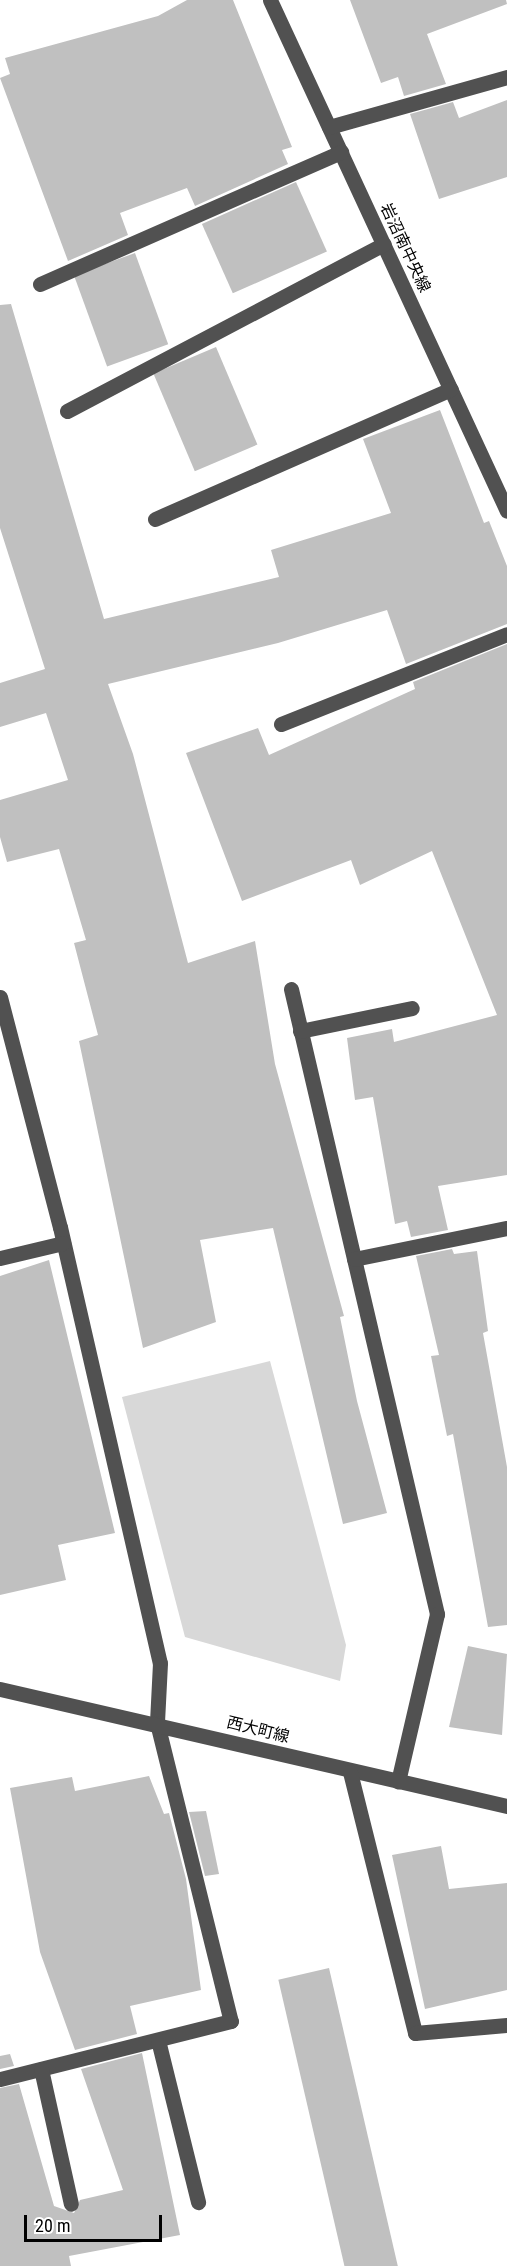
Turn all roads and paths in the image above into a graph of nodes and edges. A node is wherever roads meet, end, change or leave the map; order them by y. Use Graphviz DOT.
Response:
graph roads {
  1 [pos="270,0"];
  2 [pos="507,77"];
  3 [pos="329,127"];
  4 [pos="341,152"];
  5 [pos="384,244"];
  6 [pos="40,284"];
  7 [pos="451,389"];
  8 [pos="67,411"];
  9 [pos="507,511"];
  10 [pos="154,519"];
  11 [pos="507,634"];
  12 [pos="281,724"];
  13 [pos="291,989"];
  14 [pos="0,997"];
  15 [pos="412,1008"];
  16 [pos="300,1031"];
  17 [pos="507,1228"];
  18 [pos="63,1243"];
  19 [pos="0,1258"];
  20 [pos="354,1259"];
  21 [pos="0,1689"];
  22 [pos="157,1723"];
  23 [pos="350,1772"];
  24 [pos="398,1782"];
  25 [pos="507,1806"];
  26 [pos="507,2025"];
  27 [pos="158,2040"];
  28 [pos="41,2069"];
  29 [pos="0,2079"];
  30 [pos="198,2202"];
  31 [pos="71,2204"];
  1 -- 3 [label="street, 岩沼南中央線"];
  2 -- 3 [label="street"];
  3 -- 4 [label="street, 岩沼南中央線"];
  4 -- 5 [label="street, 岩沼南中央線"];
  4 -- 6 [label="street"];
  5 -- 7 [label="street, 岩沼南中央線"];
  5 -- 8 [label="street"];
  7 -- 9 [label="street, 岩沼南中央線"];
  7 -- 10 [label="street"];
  11 -- 12 [label="street"];
  13 -- 16 [label="street"];
  14 -- 18 [label="street"];
  15 -- 16 [label="street"];
  16 -- 20 [label="street"];
  17 -- 20 [label="street"];
  18 -- 19 [label="street"];
  18 -- 22 [label="street"];
  20 -- 24 [label="street"];
  21 -- 22 [label="street, 西大町線"];
  22 -- 23 [label="street, 西大町線"];
  22 -- 27 [label="street"];
  23 -- 24 [label="street, 西大町線"];
  23 -- 26 [label="street"];
  24 -- 25 [label="street, 西大町線"];
  27 -- 28 [label="street"];
  27 -- 30 [label="street"];
  28 -- 29 [label="street"];
  28 -- 31 [label="street"];
}
